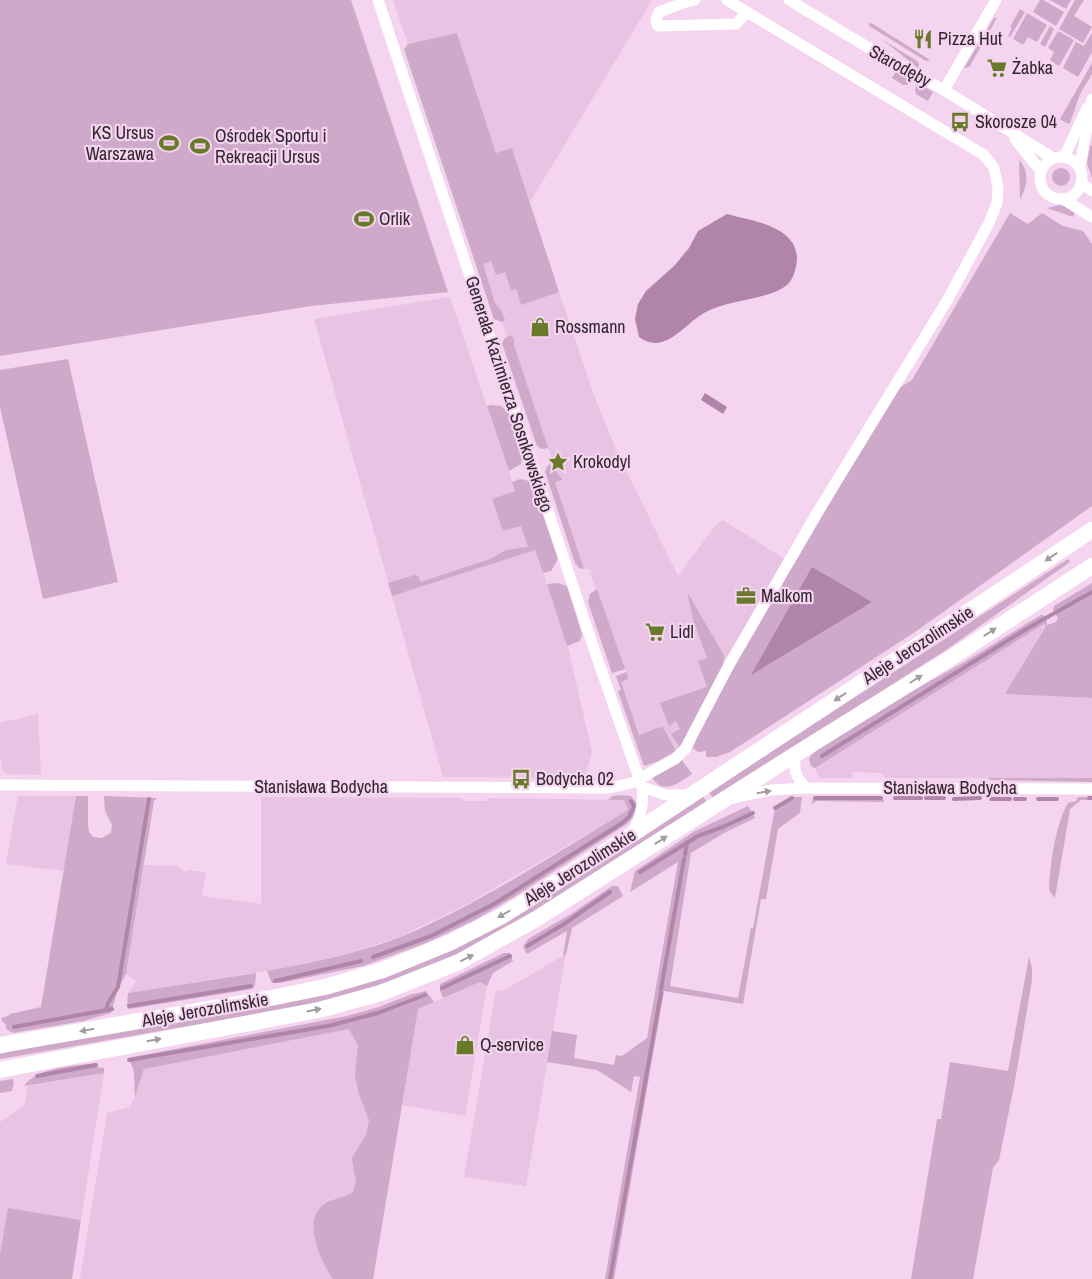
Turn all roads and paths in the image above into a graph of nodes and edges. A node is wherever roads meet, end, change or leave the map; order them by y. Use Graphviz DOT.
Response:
graph roads {
  1 [pos="378,0"];
  2 [pos="695,0"];
  3 [pos="727,0"];
  4 [pos="789,0"];
  5 [pos="996,0"];
  6 [pos="683,3"];
  7 [pos="747,12"];
  8 [pos="684,26"];
  9 [pos="944,90"];
  10 [pos="1092,98"];
  11 [pos="1011,133"];
  12 [pos="1059,157"];
  13 [pos="1080,167"];
  14 [pos="1041,171"];
  15 [pos="1082,182"];
  16 [pos="1092,191"];
  17 [pos="1064,199"];
  18 [pos="1092,217"];
  19 [pos="1092,530"];
  20 [pos="1092,566"];
  21 [pos="796,754"];
  22 [pos="641,782"];
  23 [pos="0,785"];
  24 [pos="808,788"];
  25 [pos="1092,789"];
  26 [pos="691,794"];
  27 [pos="722,802"];
  28 [pos="631,835"];
  29 [pos="0,1045"];
  30 [pos="0,1070"];
  1 -- 22 [label="street, Generała Kazimierza Sosnkowskiego"];
  2 -- 6 [label="street"];
  3 -- 7 [label="street, Stanisława Bodycha"];
  4 -- 9 [label="street, Starodęby"];
  5 -- 9 [label="street"];
  6 -- 8 [label="street"];
  6 -- 8 [label="street"];
  7 -- 8 [label="street"];
  7 -- 22 [label="street, Stanisława Bodycha"];
  9 -- 11 [label="street, Starodęby"];
  10 -- 12 [label="street"];
  10 -- 13 [label="street"];
  11 -- 12 [label="street, Starodęby"];
  11 -- 14 [label="street, Starodęby"];
  12 -- 13 [label="street"];
  12 -- 14 [label="street"];
  13 -- 15 [label="street"];
  14 -- 17 [label="street"];
  15 -- 16 [label="street"];
  15 -- 17 [label="street"];
  17 -- 18 [label="street"];
  19 -- 26 [label="main road, Aleje Jerozolimskie, one-way"];
  21 -- 20 [label="main road, Aleje Jerozolimskie, one-way"];
  21 -- 24 [label="street"];
  21 -- 27 [label="main road, Aleje Jerozolimskie"];
  22 -- 23 [label="street, Stanisława Bodycha"];
  22 -- 26 [label="street"];
  22 -- 28 [label="street, Generała Kazimierza Sosnkowskiego"];
  24 -- 25 [label="street, Stanisława Bodycha"];
  27 -- 24 [label="street, Stanisława Bodycha, one-way"];
  26 -- 28 [label="main road, Aleje Jerozolimskie"];
  30 -- 27 [label="main road, Aleje Jerozolimskie, one-way"];
  28 -- 29 [label="main road, Aleje Jerozolimskie, one-way"];
}
